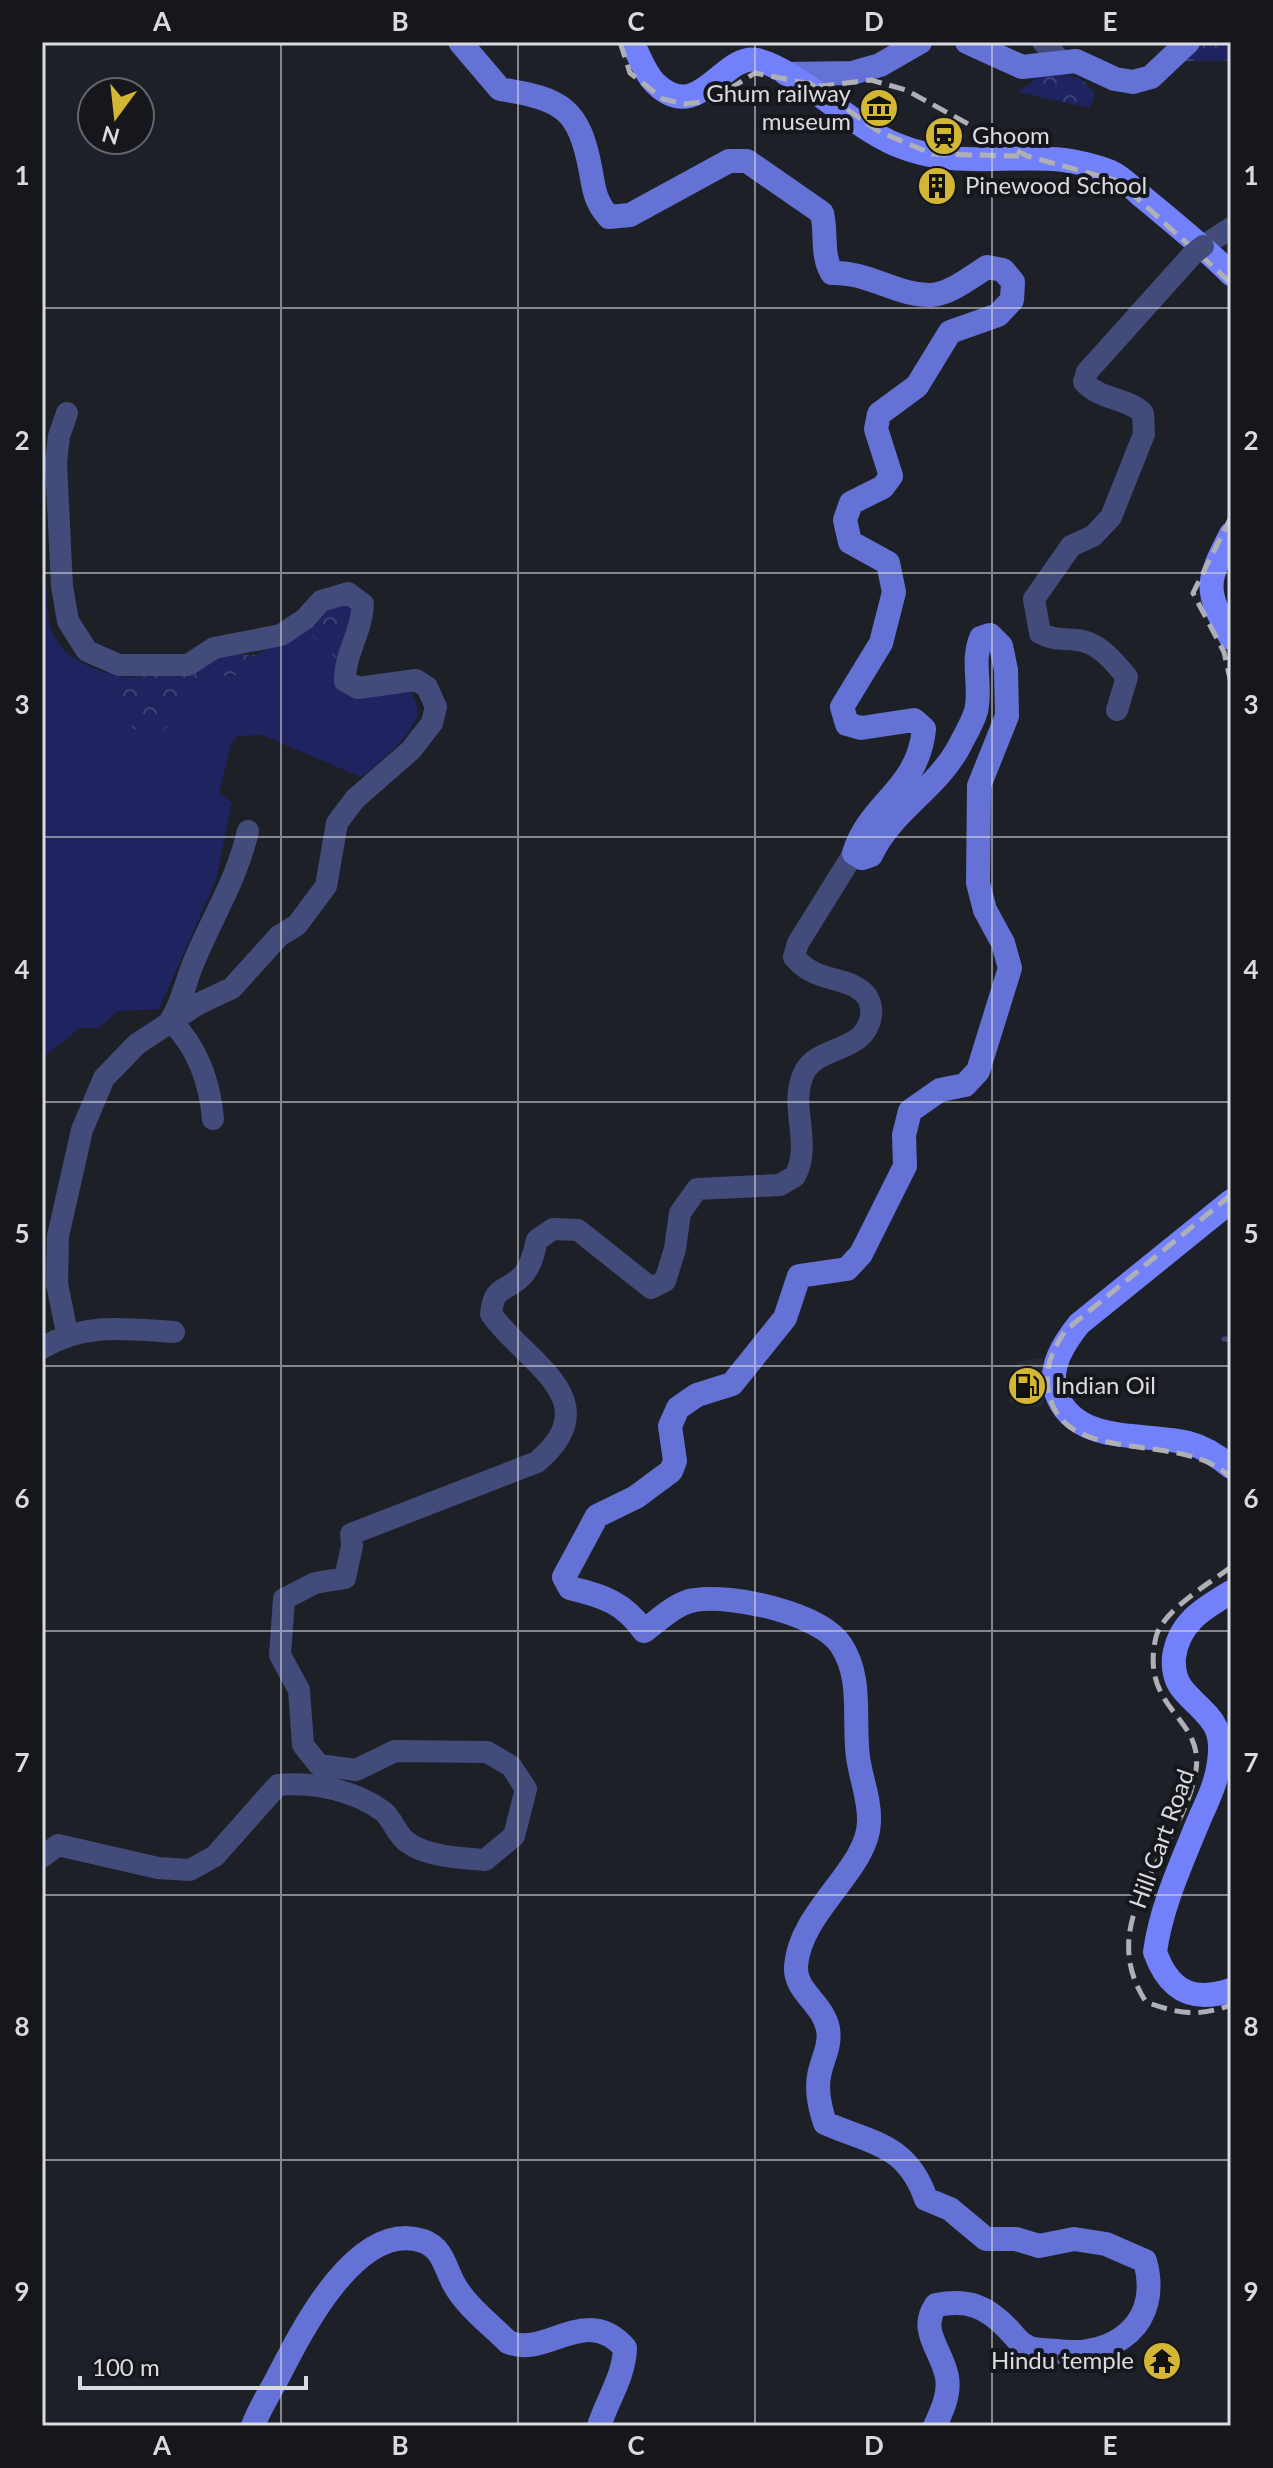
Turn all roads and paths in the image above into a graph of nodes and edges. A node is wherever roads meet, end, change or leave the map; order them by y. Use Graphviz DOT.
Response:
graph roads {
  1 [pos="460,42"];
  2 [pos="632,42"];
  3 [pos="920,42"];
  4 [pos="967,42"];
  5 [pos="1043,42"];
  6 [pos="1188,42"];
  7 [pos="1062,62"];
  8 [pos="786,74"];
  9 [pos="1231,228"];
  10 [pos="1198,250"];
  11 [pos="1231,274"];
  12 [pos="67,413"];
  13 [pos="1231,534"];
  14 [pos="1231,638"];
  15 [pos="1117,710"];
  16 [pos="248,831"];
  17 [pos="854,853"];
  18 [pos="170,1021"];
  19 [pos="213,1119"];
  20 [pos="1231,1201"];
  21 [pos="174,1332"];
  22 [pos="67,1333"];
  23 [pos="42,1348"];
  24 [pos="1231,1467"];
  25 [pos="1231,1592"];
  26 [pos="42,1857"];
  27 [pos="1231,1990"];
  28 [pos="253,2426"];
  29 [pos="599,2426"];
  30 [pos="935,2426"];
  1 -- 17 [label="main road"];
  2 -- 8 [label="highway"];
  3 -- 8 [label="main road"];
  4 -- 7 [label="main road"];
  5 -- 7 [label="street"];
  6 -- 7 [label="main road"];
  8 -- 10 [label="highway"];
  9 -- 10 [label="street"];
  10 -- 11 [label="highway"];
  10 -- 15 [label="street"];
  12 -- 18 [label="street"];
  13 -- 14 [label="highway"];
  16 -- 18 [label="street"];
  17 -- 26 [label="street"];
  17 -- 30 [label="main road"];
  18 -- 19 [label="street"];
  18 -- 22 [label="street"];
  20 -- 24 [label="highway"];
  21 -- 22 [label="street"];
  22 -- 23 [label="street"];
  25 -- 27 [label="highway, Hill Cart Road"];
  28 -- 29 [label="main road"];
}
